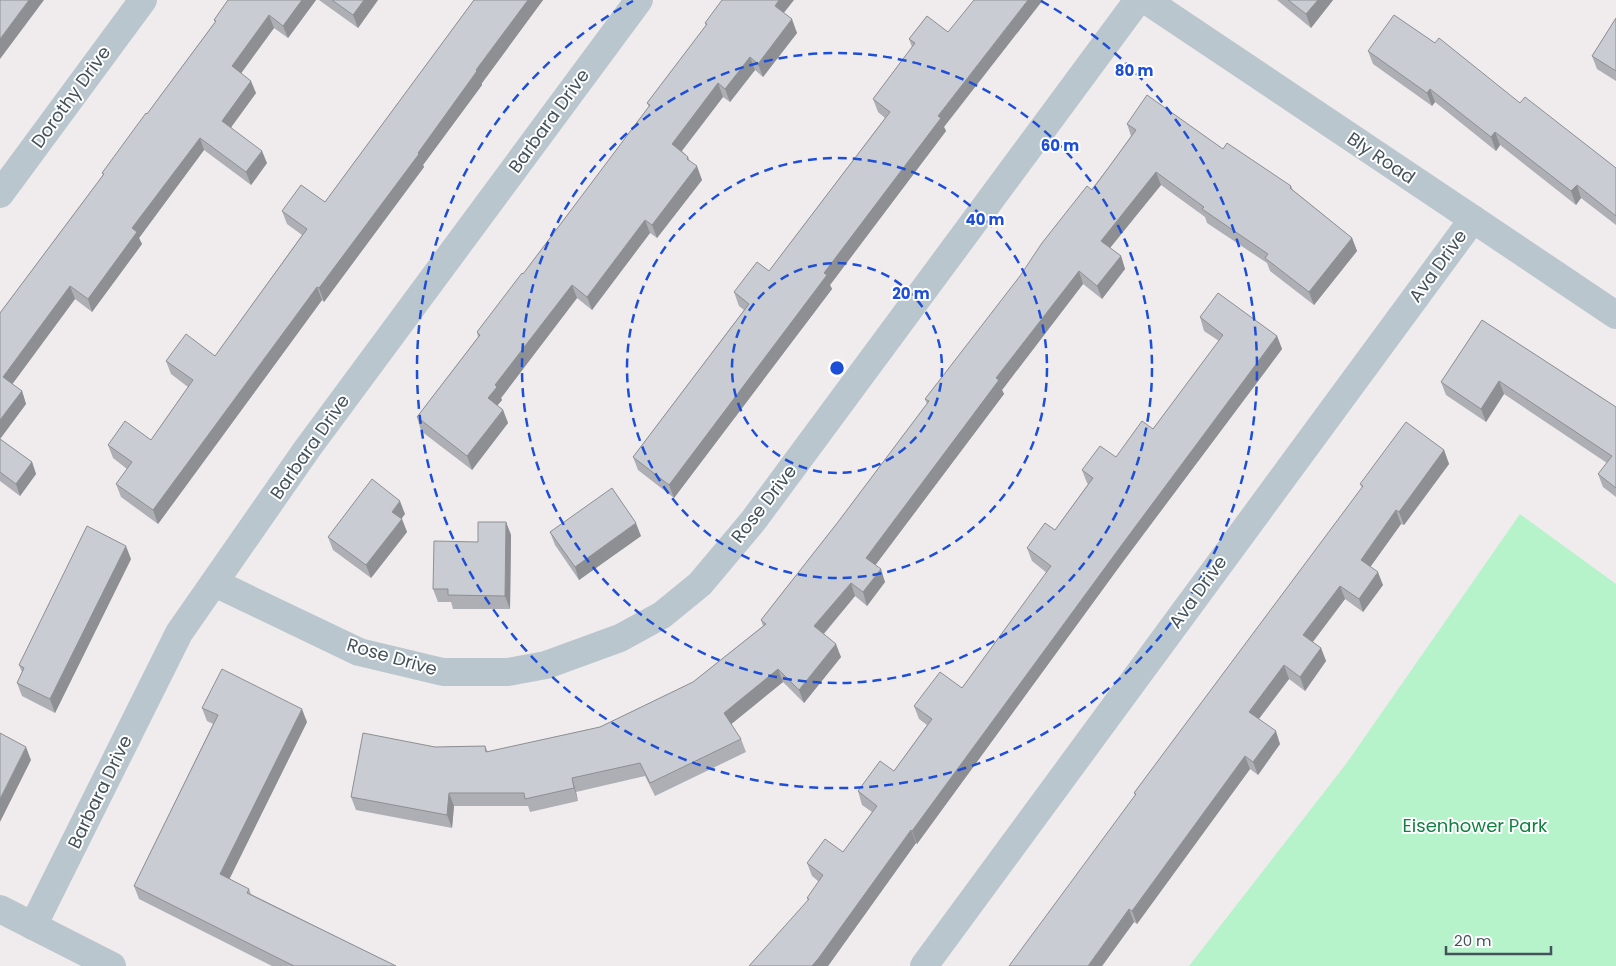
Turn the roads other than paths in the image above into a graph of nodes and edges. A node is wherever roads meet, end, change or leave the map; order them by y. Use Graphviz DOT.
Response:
graph roads {
  1 [pos="143,0"];
  2 [pos="638,0"];
  3 [pos="1138,0"];
  4 [pos="1146,0"];
  5 [pos="0,194"];
  6 [pos="1472,219"];
  7 [pos="1616,315"];
  8 [pos="216,583"];
  9 [pos="0,910"];
  10 [pos="33,926"];
  11 [pos="112,966"];
  12 [pos="924,966"];
  1 -- 5 [label="street, Dorothy Drive"];
  2 -- 8 [label="street, Barbara Drive"];
  3 -- 8 [label="street, Rose Drive"];
  4 -- 6 [label="street, Bly Road"];
  6 -- 7 [label="street, Bly Road"];
  6 -- 12 [label="street, Ava Drive"];
  8 -- 10 [label="street, Barbara Drive"];
  9 -- 10 [label="street"];
  10 -- 11 [label="street"];
}
